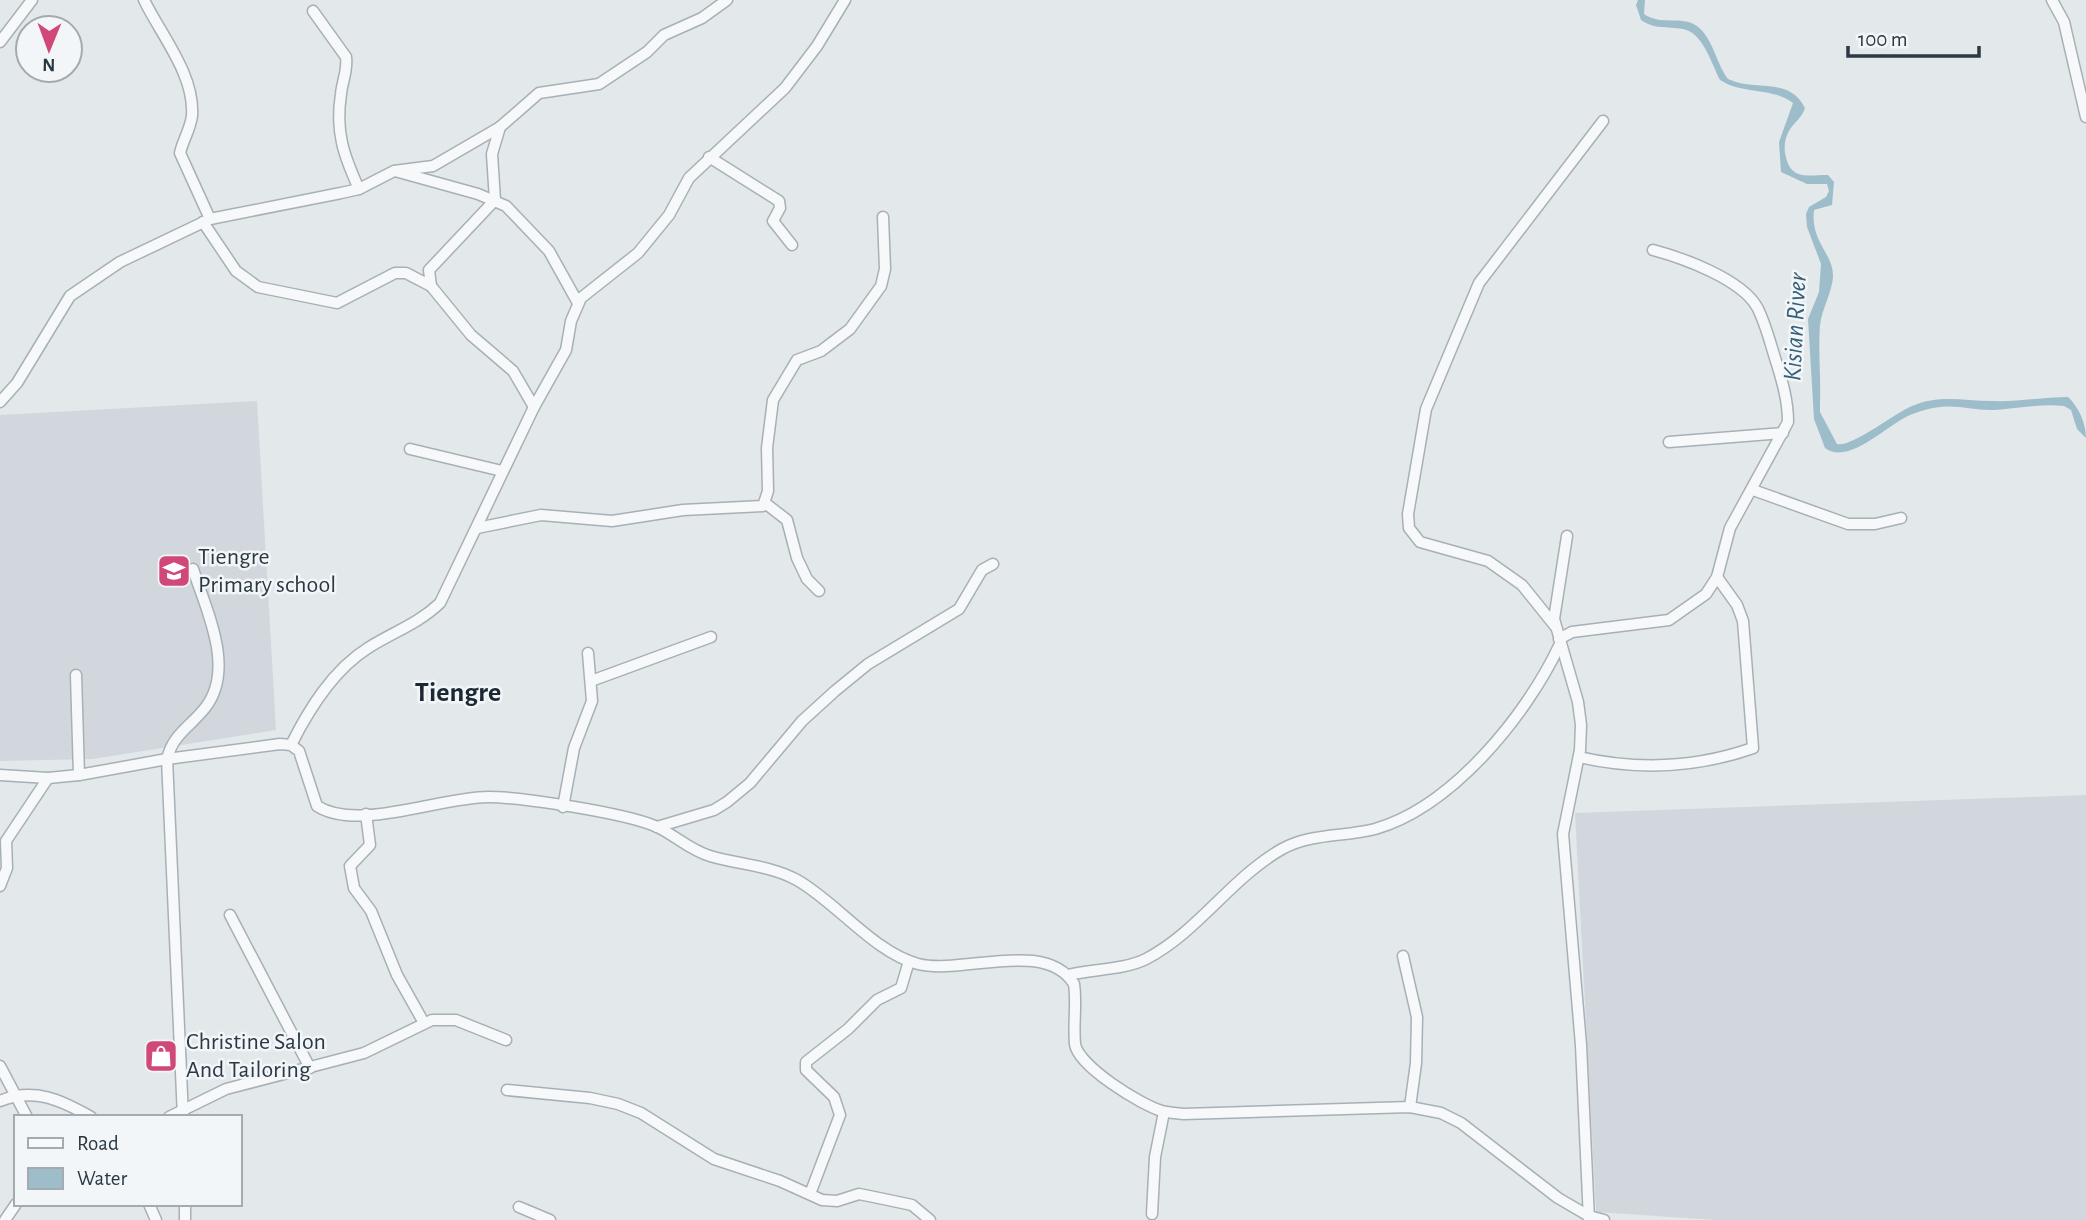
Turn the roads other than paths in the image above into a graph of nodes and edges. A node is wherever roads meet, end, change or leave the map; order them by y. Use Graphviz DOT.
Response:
graph roads {
  1 [pos="32,0"];
  2 [pos="144,0"];
  3 [pos="726,0"];
  4 [pos="845,0"];
  5 [pos="2052,0"];
  6 [pos="313,11"];
  7 [pos="0,42"];
  8 [pos="2086,117"];
  9 [pos="1603,121"];
  10 [pos="500,128"];
  11 [pos="709,157"];
  12 [pos="394,171"];
  13 [pos="359,189"];
  14 [pos="495,200"];
  15 [pos="883,217"];
  16 [pos="207,221"];
  17 [pos="792,244"];
  18 [pos="1653,250"];
  19 [pos="431,286"];
  20 [pos="578,303"];
  21 [pos="0,402"];
  22 [pos="534,407"];
  23 [pos="1783,433"];
  24 [pos="1669,442"];
  25 [pos="410,449"];
  26 [pos="502,471"];
  27 [pos="1753,490"];
  28 [pos="765,503"];
  29 [pos="1901,518"];
  30 [pos="477,528"];
  31 [pos="1567,536"];
  32 [pos="993,564"];
  33 [pos="193,569"];
  34 [pos="1717,577"];
  35 [pos="819,591"];
  36 [pos="1555,626"];
  37 [pos="711,637"];
  38 [pos="1559,643"];
  39 [pos="588,653"];
  40 [pos="76,675"];
  41 [pos="591,681"];
  42 [pos="291,745"];
  43 [pos="1578,757"];
  44 [pos="167,759"];
  45 [pos="0,775"];
  46 [pos="79,775"];
  47 [pos="48,778"];
  48 [pos="563,807"];
  49 [pos="366,814"];
  50 [pos="657,827"];
  51 [pos="3,843"];
  52 [pos="0,886"];
  53 [pos="230,915"];
  54 [pos="1403,956"];
  55 [pos="909,961"];
  56 [pos="1068,975"];
  57 [pos="424,1023"];
  58 [pos="506,1040"];
  59 [pos="0,1066"];
  60 [pos="310,1068"];
  61 [pos="508,1090"];
  62 [pos="14,1095"];
  63 [pos="0,1101"];
  64 [pos="1410,1107"];
  65 [pos="1164,1112"];
  66 [pos="183,1113"];
  67 [pos="26,1115"];
  68 [pos="87,1115"];
  69 [pos="810,1194"];
  70 [pos="519,1207"];
  71 [pos="1152,1214"];
  72 [pos="1589,1218"];
  73 [pos="551,1220"];
  74 [pos="930,1220"];
  75 [pos="1604,1220"];
  1 -- 7 [label="street"];
  2 -- 16 [label="street"];
  3 -- 10 [label="street"];
  4 -- 11 [label="street"];
  5 -- 8 [label="street"];
  6 -- 13 [label="street"];
  9 -- 36 [label="street"];
  10 -- 12 [label="street"];
  10 -- 14 [label="street"];
  11 -- 17 [label="street"];
  11 -- 20 [label="street"];
  12 -- 13 [label="street"];
  12 -- 14 [label="street"];
  13 -- 16 [label="street"];
  14 -- 19 [label="street"];
  14 -- 20 [label="street"];
  15 -- 28 [label="street"];
  16 -- 19 [label="street"];
  16 -- 21 [label="street"];
  18 -- 23 [label="street"];
  19 -- 22 [label="street"];
  20 -- 22 [label="street"];
  22 -- 26 [label="street"];
  23 -- 24 [label="street"];
  23 -- 27 [label="street"];
  25 -- 26 [label="street"];
  26 -- 30 [label="street"];
  27 -- 29 [label="street"];
  27 -- 34 [label="street"];
  28 -- 30 [label="street"];
  28 -- 35 [label="street"];
  30 -- 42 [label="street"];
  31 -- 36 [label="street"];
  32 -- 50 [label="street"];
  33 -- 44 [label="street"];
  34 -- 38 [label="street"];
  34 -- 43 [label="street"];
  36 -- 38 [label="street"];
  37 -- 41 [label="street"];
  38 -- 43 [label="street"];
  38 -- 56 [label="street"];
  39 -- 41 [label="street"];
  40 -- 46 [label="street"];
  41 -- 48 [label="street"];
  42 -- 44 [label="street"];
  42 -- 49 [label="street"];
  43 -- 72 [label="street"];
  44 -- 46 [label="street"];
  44 -- 66 [label="street"];
  45 -- 47 [label="street"];
  46 -- 47 [label="street"];
  47 -- 51 [label="street"];
  48 -- 49 [label="street"];
  48 -- 50 [label="street"];
  49 -- 57 [label="street"];
  50 -- 55 [label="street"];
  51 -- 52 [label="street"];
  53 -- 60 [label="street"];
  54 -- 64 [label="street"];
  55 -- 56 [label="street"];
  55 -- 69 [label="street"];
  56 -- 65 [label="street"];
  57 -- 58 [label="street"];
  57 -- 60 [label="street"];
  59 -- 62 [label="street"];
  60 -- 66 [label="street"];
  61 -- 69 [label="street"];
  62 -- 63 [label="street"];
  62 -- 67 [label="street"];
  62 -- 68 [label="street"];
  64 -- 65 [label="street"];
  64 -- 72 [label="street"];
  65 -- 71 [label="street"];
  69 -- 74 [label="street"];
  70 -- 73 [label="street"];
  72 -- 75 [label="street"];
}
